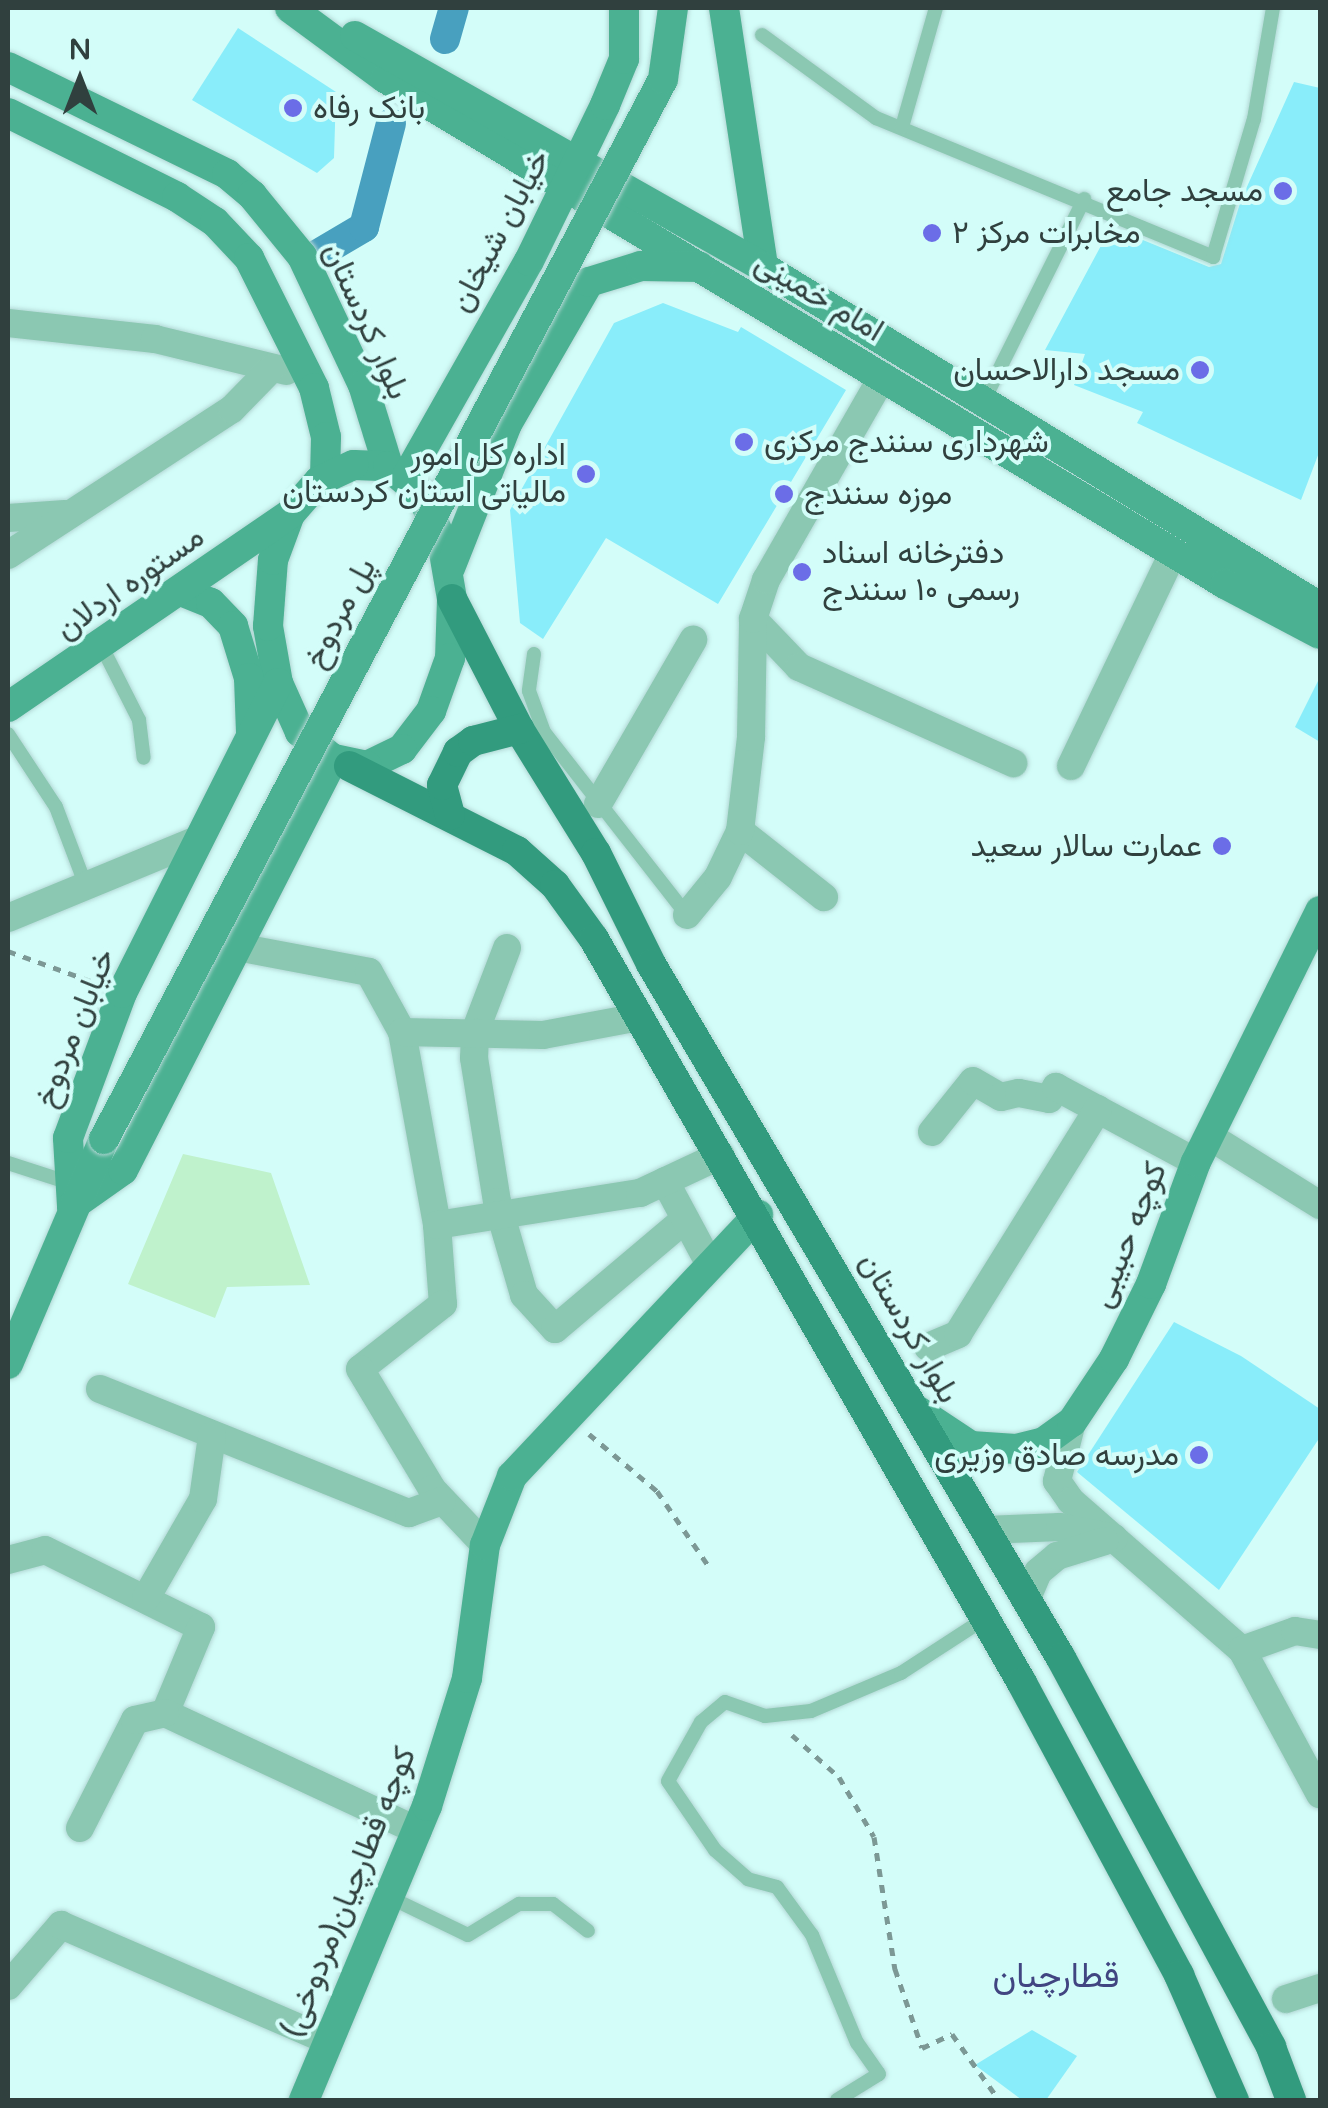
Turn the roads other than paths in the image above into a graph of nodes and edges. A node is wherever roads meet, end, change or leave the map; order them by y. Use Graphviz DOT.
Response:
graph roads {
  1 [pos="290,8"];
  2 [pos="302,8"];
  3 [pos="624,8"];
  4 [pos="673,8"];
  5 [pos="724,8"];
  6 [pos="936,8"];
  7 [pos="1274,10"];
  8 [pos="762,35"];
  9 [pos="8,67"];
  10 [pos="8,113"];
  11 [pos="902,127"];
  12 [pos="572,174"];
  13 [pos="1084,199"];
  14 [pos="701,267"];
  15 [pos="763,267"];
  16 [pos="8,323"];
  17 [pos="272,368"];
  18 [pos="308,375"];
  19 [pos="883,376"];
  20 [pos="983,402"];
  21 [pos="397,472"];
  22 [pos="326,477"];
  23 [pos="65,514"];
  24 [pos="290,514"];
  25 [pos="8,518"];
  26 [pos="1174,553"];
  27 [pos="8,555"];
  28 [pos="450,568"];
  29 [pos="180,591"];
  30 [pos="452,598"];
  31 [pos="1320,607"];
  32 [pos="753,620"];
  33 [pos="1320,634"];
  34 [pos="692,640"];
  35 [pos="102,647"];
  36 [pos="534,654"];
  37 [pos="278,683"];
  38 [pos="8,707"];
  39 [pos="519,730"];
  40 [pos="8,734"];
  41 [pos="251,736"];
  42 [pos="144,758"];
  43 [pos="1013,762"];
  44 [pos="342,763"];
  45 [pos="1071,766"];
  46 [pos="598,804"];
  47 [pos="450,815"];
  48 [pos="740,831"];
  49 [pos="196,840"];
  50 [pos="86,886"];
  51 [pos="824,897"];
  52 [pos="1320,911"];
  53 [pos="688,916"];
  54 [pos="8,918"];
  55 [pos="237,946"];
  56 [pos="508,948"];
  57 [pos="639,1017"];
  58 [pos="402,1032"];
  59 [pos="475,1032"];
  60 [pos="1098,1109"];
  61 [pos="932,1132"];
  62 [pos="1202,1149"];
  63 [pos="721,1154"];
  64 [pos="8,1163"];
  65 [pos="666,1181"];
  66 [pos="71,1195"];
  67 [pos="1320,1205"];
  68 [pos="500,1212"];
  69 [pos="758,1215"];
  70 [pos="682,1221"];
  71 [pos="437,1225"];
  72 [pos="709,1263"];
  73 [pos="928,1347"];
  74 [pos="8,1364"];
  75 [pos="100,1389"];
  76 [pos="915,1409"];
  77 [pos="1072,1422"];
  78 [pos="212,1436"];
  79 [pos="442,1501"];
  80 [pos="985,1530"];
  81 [pos="1115,1538"];
  82 [pos="486,1545"];
  83 [pos="8,1560"];
  84 [pos="146,1598"];
  85 [pos="1027,1598"];
  86 [pos="985,1618"];
  87 [pos="1320,1635"];
  88 [pos="1242,1650"];
  89 [pos="165,1713"];
  90 [pos="1320,1794"];
  91 [pos="80,1828"];
  92 [pos="418,1831"];
  93 [pos="391,1898"];
  94 [pos="588,1930"];
  95 [pos="8,1986"];
  96 [pos="1320,1988"];
  97 [pos="1286,1999"];
  98 [pos="327,2040"];
  99 [pos="304,2100"];
  100 [pos="837,2100"];
  101 [pos="1234,2100"];
  102 [pos="1291,2100"];
  1 -- 12 [label="main road, امام خمینی"];
  2 -- 12 [label="main road, امام خمینی"];
  3 -- 12 [label="main road, خیابان شیخان"];
  4 -- 66 [label="main road, پل مردوخ, bridge"];
  5 -- 15 [label="main road"];
  6 -- 11 [label="lane"];
  7 -- 13 [label="lane"];
  8 -- 11 [label="lane"];
  9 -- 21 [label="main road, بلوار کردستان"];
  10 -- 18 [label="main road"];
  11 -- 13 [label="lane"];
  12 -- 14 [label="main road, امام خمینی"];
  12 -- 15 [label="main road, امام خمینی"];
  12 -- 21 [label="main road, خیابان شیخان"];
  13 -- 20 [label="lane"];
  14 -- 19 [label="main road, امام خمینی"];
  14 -- 28 [label="main road"];
  15 -- 20 [label="main road, امام خمینی"];
  16 -- 17 [label="street"];
  17 -- 18 [label="street"];
  17 -- 23 [label="street"];
  18 -- 22 [label="main road"];
  19 -- 26 [label="main road, امام خمینی"];
  19 -- 32 [label="street"];
  20 -- 31 [label="main road, امام خمینی"];
  21 -- 22 [label="main road"];
  21 -- 28 [label="main road"];
  22 -- 24 [label="main road"];
  23 -- 25 [label="street"];
  23 -- 27 [label="street"];
  24 -- 29 [label="main road, مستوره اردلان"];
  24 -- 37 [label="main road"];
  26 -- 33 [label="main road, امام خمینی"];
  26 -- 45 [label="street"];
  28 -- 30 [label="main road"];
  29 -- 35 [label="main road, مستوره اردلان"];
  29 -- 41 [label="main road"];
  30 -- 39 [label="main road, بلوار کردستان"];
  30 -- 44 [label="main road"];
  32 -- 43 [label="street"];
  32 -- 48 [label="street"];
  34 -- 46 [label="street"];
  35 -- 38 [label="main road, مستوره اردلان"];
  35 -- 42 [label="lane"];
  36 -- 46 [label="lane"];
  37 -- 41 [label="main road, خیابان مردوخ"];
  37 -- 44 [label="main road"];
  39 -- 47 [label="main road"];
  39 -- 76 [label="main road, بلوار کردستان"];
  40 -- 50 [label="lane"];
  41 -- 49 [label="main road, خیابان مردوخ"];
  44 -- 47 [label="main road"];
  44 -- 55 [label="main road"];
  46 -- 53 [label="lane"];
  47 -- 57 [label="main road"];
  48 -- 51 [label="street"];
  48 -- 53 [label="street"];
  49 -- 50 [label="street"];
  49 -- 66 [label="main road, خیابان مردوخ"];
  50 -- 54 [label="street"];
  52 -- 62 [label="main road, کوچه حبیبی"];
  55 -- 58 [label="street"];
  55 -- 66 [label="main road"];
  56 -- 59 [label="street"];
  57 -- 59 [label="street"];
  57 -- 63 [label="main road"];
  58 -- 59 [label="street"];
  58 -- 71 [label="street"];
  59 -- 68 [label="street"];
  60 -- 61 [label="street"];
  60 -- 62 [label="street"];
  60 -- 73 [label="street"];
  62 -- 67 [label="street"];
  62 -- 77 [label="main road, کوچه حبیبی"];
  63 -- 65 [label="street"];
  63 -- 69 [label="main road"];
  64 -- 66 [label="lane"];
  65 -- 68 [label="street"];
  65 -- 70 [label="street"];
  66 -- 74 [label="main road, پل مردوخ"];
  68 -- 70 [label="street"];
  68 -- 71 [label="street"];
  69 -- 72 [label="main road, کوچه قطارچیان(مردوخی)"];
  69 -- 86 [label="main road"];
  70 -- 72 [label="street"];
  71 -- 79 [label="street"];
  72 -- 82 [label="main road, کوچه قطارچیان(مردوخی)"];
  75 -- 78 [label="street"];
  76 -- 77 [label="main road, کوچه حبیبی"];
  76 -- 80 [label="main road, بلوار کردستان"];
  77 -- 81 [label="street"];
  78 -- 79 [label="street"];
  78 -- 84 [label="street"];
  79 -- 82 [label="street"];
  80 -- 81 [label="street"];
  80 -- 85 [label="main road, بلوار کردستان"];
  81 -- 85 [label="street"];
  81 -- 88 [label="street"];
  82 -- 92 [label="main road, کوچه قطارچیان(مردوخی)"];
  83 -- 84 [label="street"];
  84 -- 89 [label="street"];
  85 -- 102 [label="main road, بلوار کردستان"];
  86 -- 100 [label="lane"];
  86 -- 101 [label="main road"];
  87 -- 88 [label="street"];
  88 -- 90 [label="street"];
  89 -- 91 [label="street"];
  89 -- 92 [label="street"];
  92 -- 93 [label="main road, کوچه قطارچیان(مردوخی)"];
  93 -- 94 [label="lane"];
  93 -- 98 [label="main road, کوچه قطارچیان(مردوخی)"];
  95 -- 98 [label="street"];
  96 -- 97 [label="street"];
  98 -- 99 [label="main road, کوچه قطارچیان(مردوخی)"];
}
